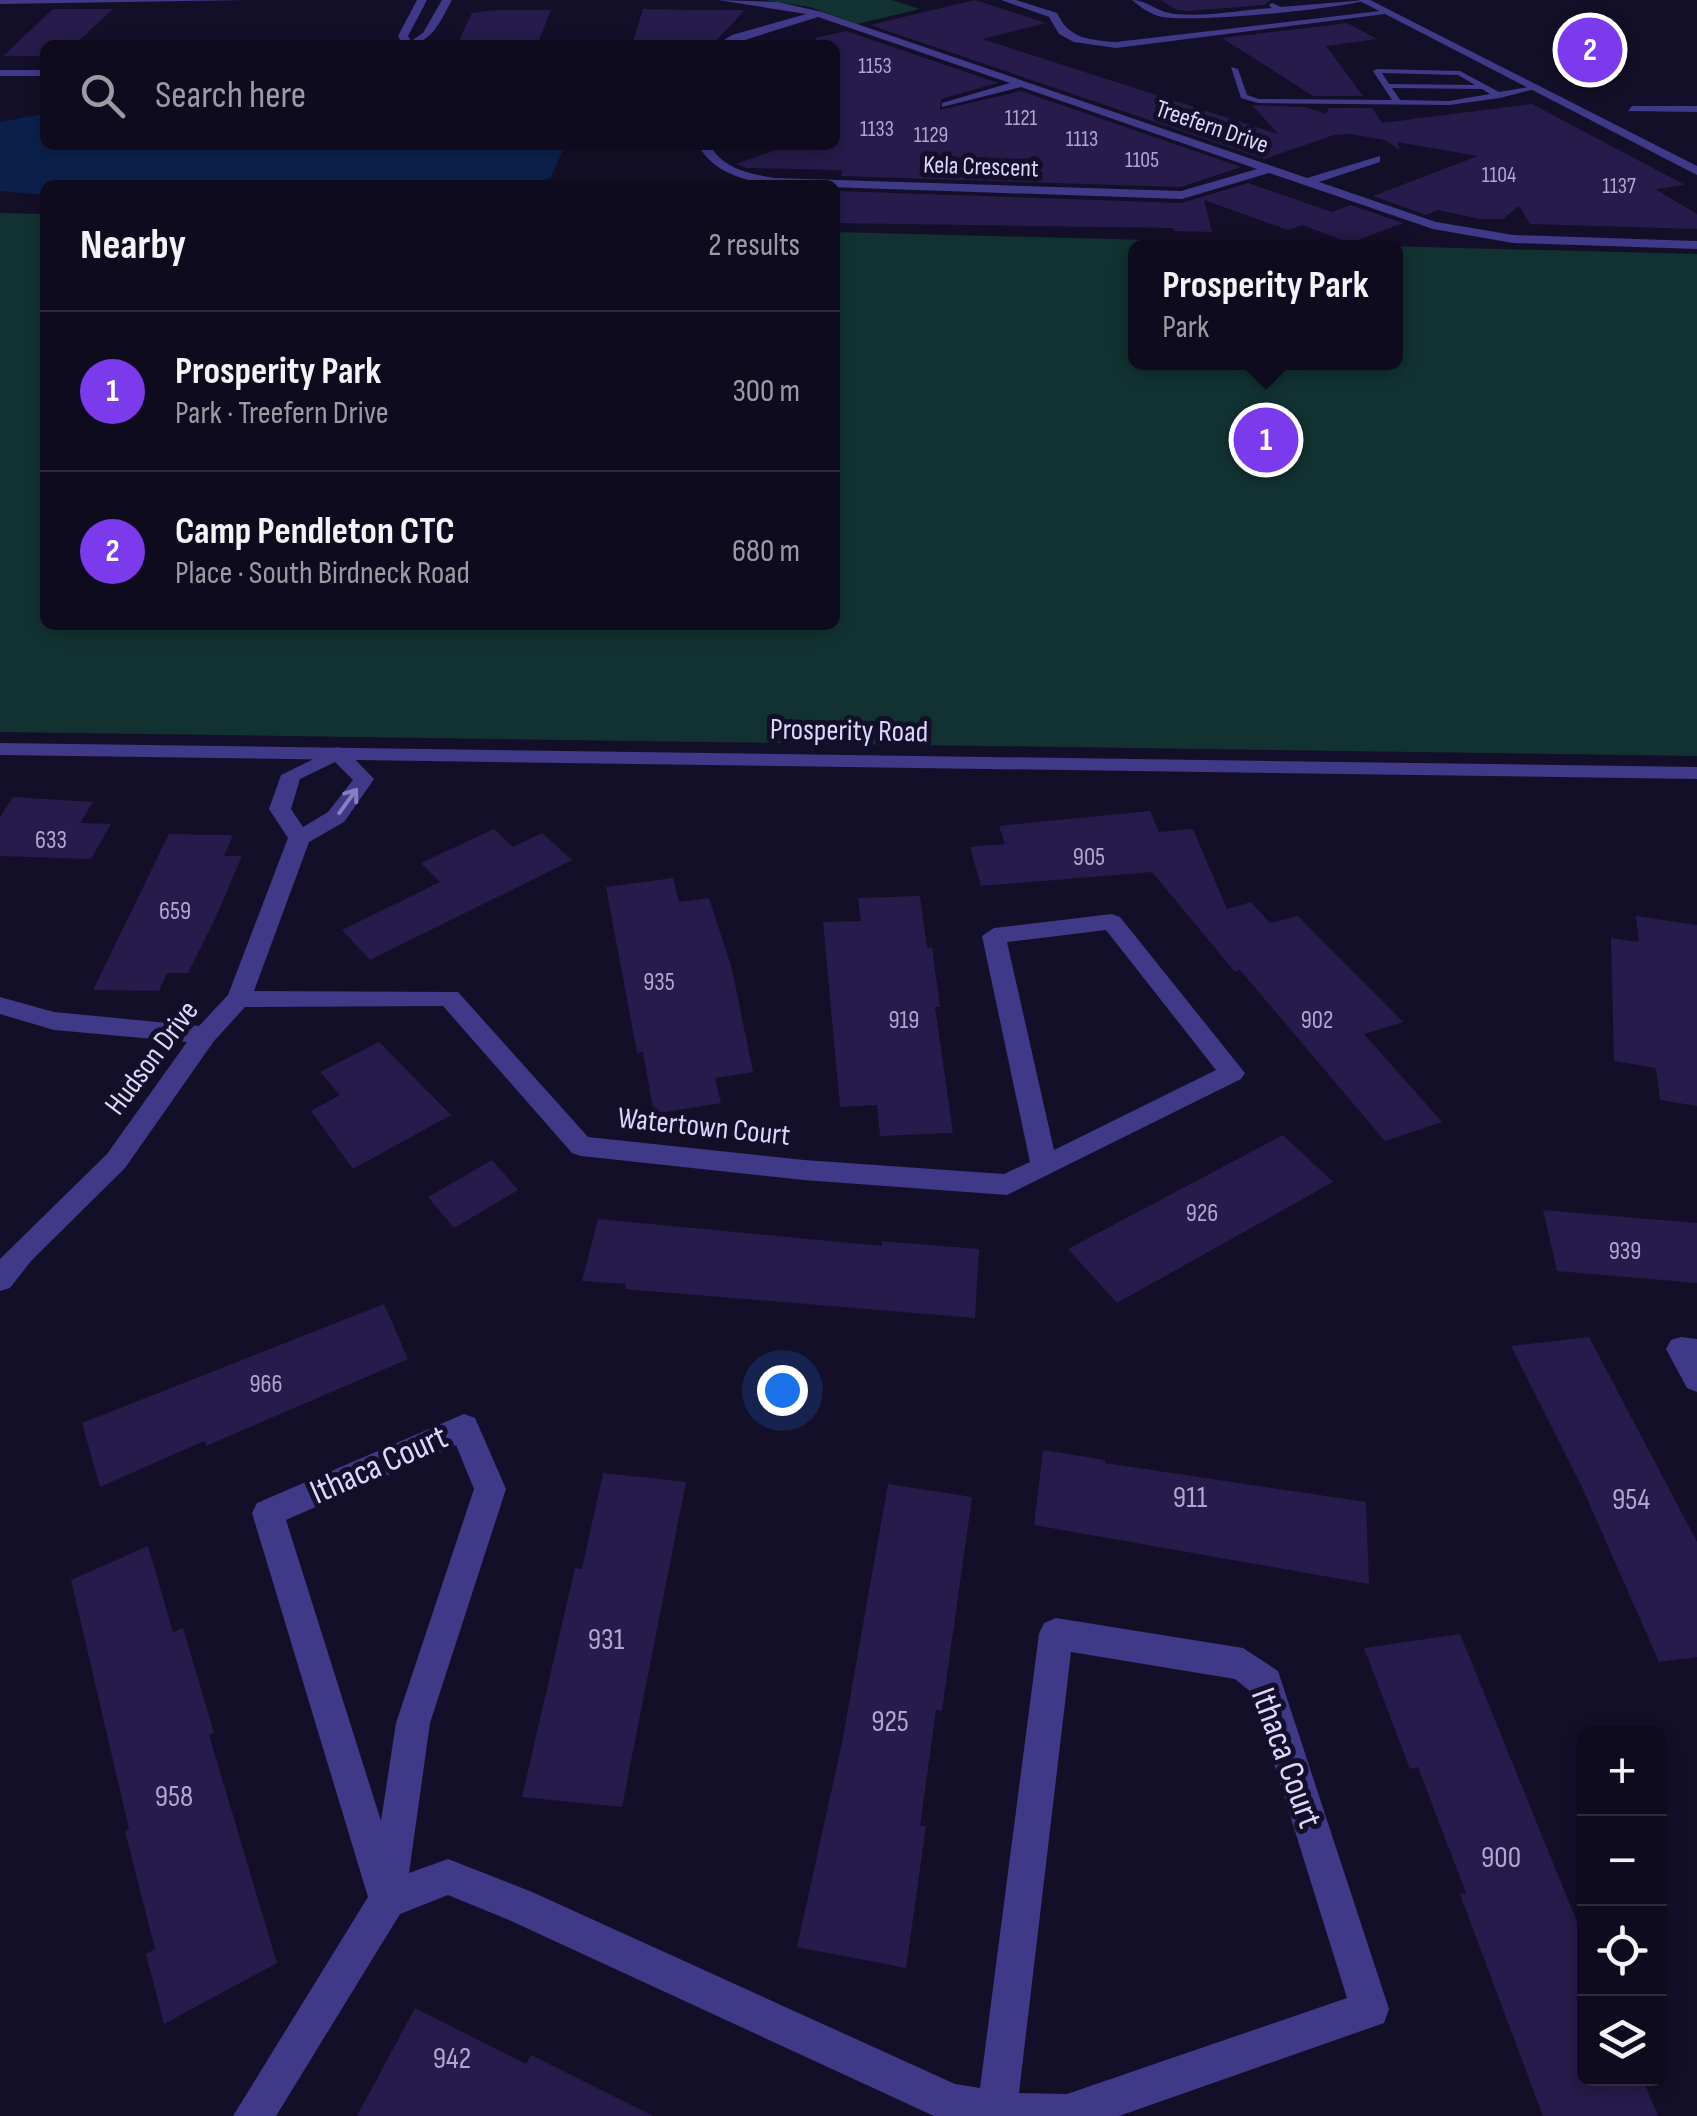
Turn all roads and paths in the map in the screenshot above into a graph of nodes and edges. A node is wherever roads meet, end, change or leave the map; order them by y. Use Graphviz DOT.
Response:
graph roads {
  1 [pos="0,0"];
  2 [pos="212,0"];
  3 [pos="241,0"];
  4 [pos="422,0"];
  5 [pos="447,0"];
  6 [pos="723,0"];
  7 [pos="1006,0"];
  8 [pos="1134,0"];
  9 [pos="1212,0"];
  10 [pos="1263,0"];
  11 [pos="1316,0"];
  12 [pos="1363,0"];
  13 [pos="1325,4"];
  14 [pos="1280,10"];
  15 [pos="1230,12"];
  16 [pos="1388,13"];
  17 [pos="201,14"];
  18 [pos="818,14"];
  19 [pos="406,40"];
  20 [pos="418,40"];
  21 [pos="731,40"];
  22 [pos="1234,69"];
  23 [pos="0,73"];
  24 [pos="40,73"];
  25 [pos="1020,84"];
  26 [pos="1386,86"];
  27 [pos="1485,87"];
  28 [pos="1536,88"];
  29 [pos="1500,96"];
  30 [pos="1397,102"];
  31 [pos="946,106"];
  32 [pos="1632,109"];
  33 [pos="1697,109"];
  34 [pos="707,150"];
  35 [pos="1376,159"];
  36 [pos="1266,170"];
  37 [pos="1697,171"];
  38 [pos="767,180"];
  39 [pos="1302,182"];
  40 [pos="840,184"];
  41 [pos="1697,245"];
  42 [pos="0,749"];
  43 [pos="338,753"];
  44 [pos="1697,772"];
  45 [pos="299,838"];
  46 [pos="238,999"];
  47 [pos="0,1006"];
  48 [pos="204,1035"];
  49 [pos="1044,1166"];
  50 [pos="0,1280"];
  51 [pos="1697,1352"];
  52 [pos="1697,1379"];
  53 [pos="387,1900"];
  54 [pos="997,2112"];
  55 [pos="254,2116"];
  1 -- 2 [label="street"];
  2 -- 3 [label="street"];
  2 -- 17 [label="street"];
  4 -- 19 [label="street"];
  5 -- 20 [label="street"];
  6 -- 18 [label="street, Treefern Drive"];
  7 -- 16 [label="street"];
  8 -- 15 [label="lane"];
  9 -- 15 [label="lane"];
  10 -- 14 [label="lane"];
  11 -- 13 [label="lane"];
  12 -- 13 [label="lane"];
  12 -- 16 [label="street"];
  13 -- 14 [label="lane"];
  14 -- 15 [label="lane"];
  16 -- 28 [label="street"];
  18 -- 21 [label="street"];
  18 -- 25 [label="street, Treefern Drive"];
  22 -- 30 [label="lane"];
  23 -- 24 [label="street"];
  25 -- 31 [label="street"];
  25 -- 36 [label="street, Treefern Drive"];
  26 -- 27 [label="lane"];
  26 -- 27 [label="lane"];
  26 -- 30 [label="lane"];
  27 -- 29 [label="lane"];
  28 -- 29 [label="lane"];
  28 -- 37 [label="street"];
  29 -- 30 [label="lane"];
  32 -- 33 [label="street"];
  34 -- 38 [label="street, Kela Crescent"];
  35 -- 39 [label="street"];
  36 -- 39 [label="street, Treefern Drive"];
  36 -- 40 [label="street, Kela Crescent"];
  39 -- 41 [label="street, Treefern Drive"];
  42 -- 43 [label="street, Prosperity Road"];
  43 -- 44 [label="street, Prosperity Road"];
  43 -- 45 [label="street"];
  45 -- 43 [label="street, one-way"];
  45 -- 46 [label="street, Hudson Drive"];
  46 -- 48 [label="street, Hudson Drive"];
  46 -- 49 [label="street, Watertown Court"];
  47 -- 48 [label="street"];
  48 -- 50 [label="street, Hudson Drive"];
  49 -- 49 [label="street, Watertown Court"];
  51 -- 52 [label="street"];
  53 -- 53 [label="street, Ithaca Court"];
  53 -- 54 [label="street, Ithaca Court"];
  53 -- 55 [label="street, Ithaca Court"];
  54 -- 54 [label="street, Ithaca Court"];
}
